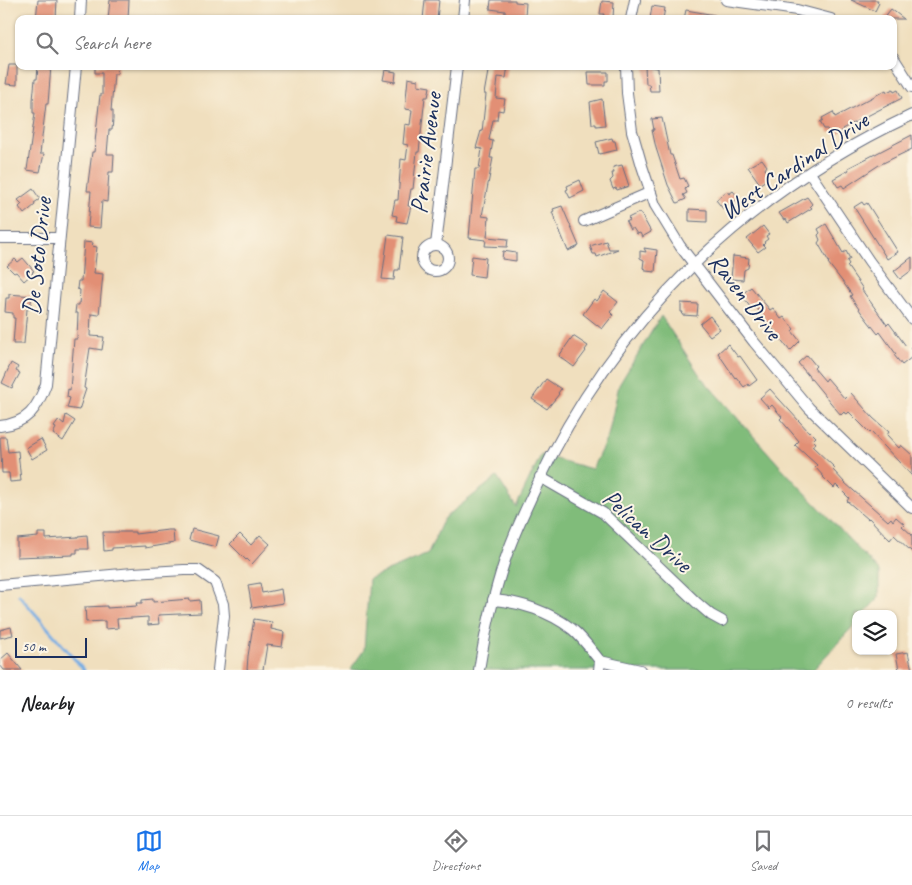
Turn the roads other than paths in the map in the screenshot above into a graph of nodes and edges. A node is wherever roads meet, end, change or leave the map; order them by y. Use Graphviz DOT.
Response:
graph roads {
  1 [pos="82,0"];
  2 [pos="465,0"];
  3 [pos="634,0"];
  4 [pos="726,0"];
  5 [pos="80,15"];
  6 [pos="463,15"];
  7 [pos="632,15"];
  8 [pos="816,15"];
  9 [pos="897,63"];
  10 [pos="76,70"];
  11 [pos="457,70"];
  12 [pos="626,70"];
  13 [pos="912,87"];
  14 [pos="912,116"];
  15 [pos="810,172"];
  16 [pos="651,192"];
  17 [pos="584,220"];
  18 [pos="0,238"];
  19 [pos="59,238"];
  20 [pos="436,245"];
  21 [pos="694,264"];
  22 [pos="912,319"];
  23 [pos="0,426"];
  24 [pos="540,478"];
  25 [pos="912,508"];
  26 [pos="0,584"];
  27 [pos="493,600"];
  28 [pos="722,621"];
  29 [pos="600,666"];
  30 [pos="218,670"];
  31 [pos="479,670"];
  32 [pos="640,670"];
  1 -- 5 [label="street"];
  2 -- 6 [label="street"];
  3 -- 7 [label="street"];
  4 -- 8 [label="street"];
  9 -- 13 [label="street"];
  10 -- 19 [label="street, De Soto Drive"];
  11 -- 20 [label="street, Prairie Avenue"];
  12 -- 16 [label="street, Raven Drive"];
  14 -- 15 [label="street, West Cardinal Drive"];
  15 -- 21 [label="street, West Cardinal Drive"];
  15 -- 22 [label="street"];
  16 -- 17 [label="street"];
  16 -- 21 [label="street, Raven Drive"];
  18 -- 19 [label="street"];
  19 -- 23 [label="street, De Soto Drive"];
  21 -- 24 [label="street, West Cardinal Drive"];
  21 -- 25 [label="street, Raven Drive"];
  24 -- 27 [label="street, West Cardinal Drive"];
  24 -- 28 [label="street, Pelican Drive"];
  26 -- 30 [label="street"];
  27 -- 29 [label="street"];
  27 -- 31 [label="street, West Cardinal Drive"];
  29 -- 32 [label="street"];
}
